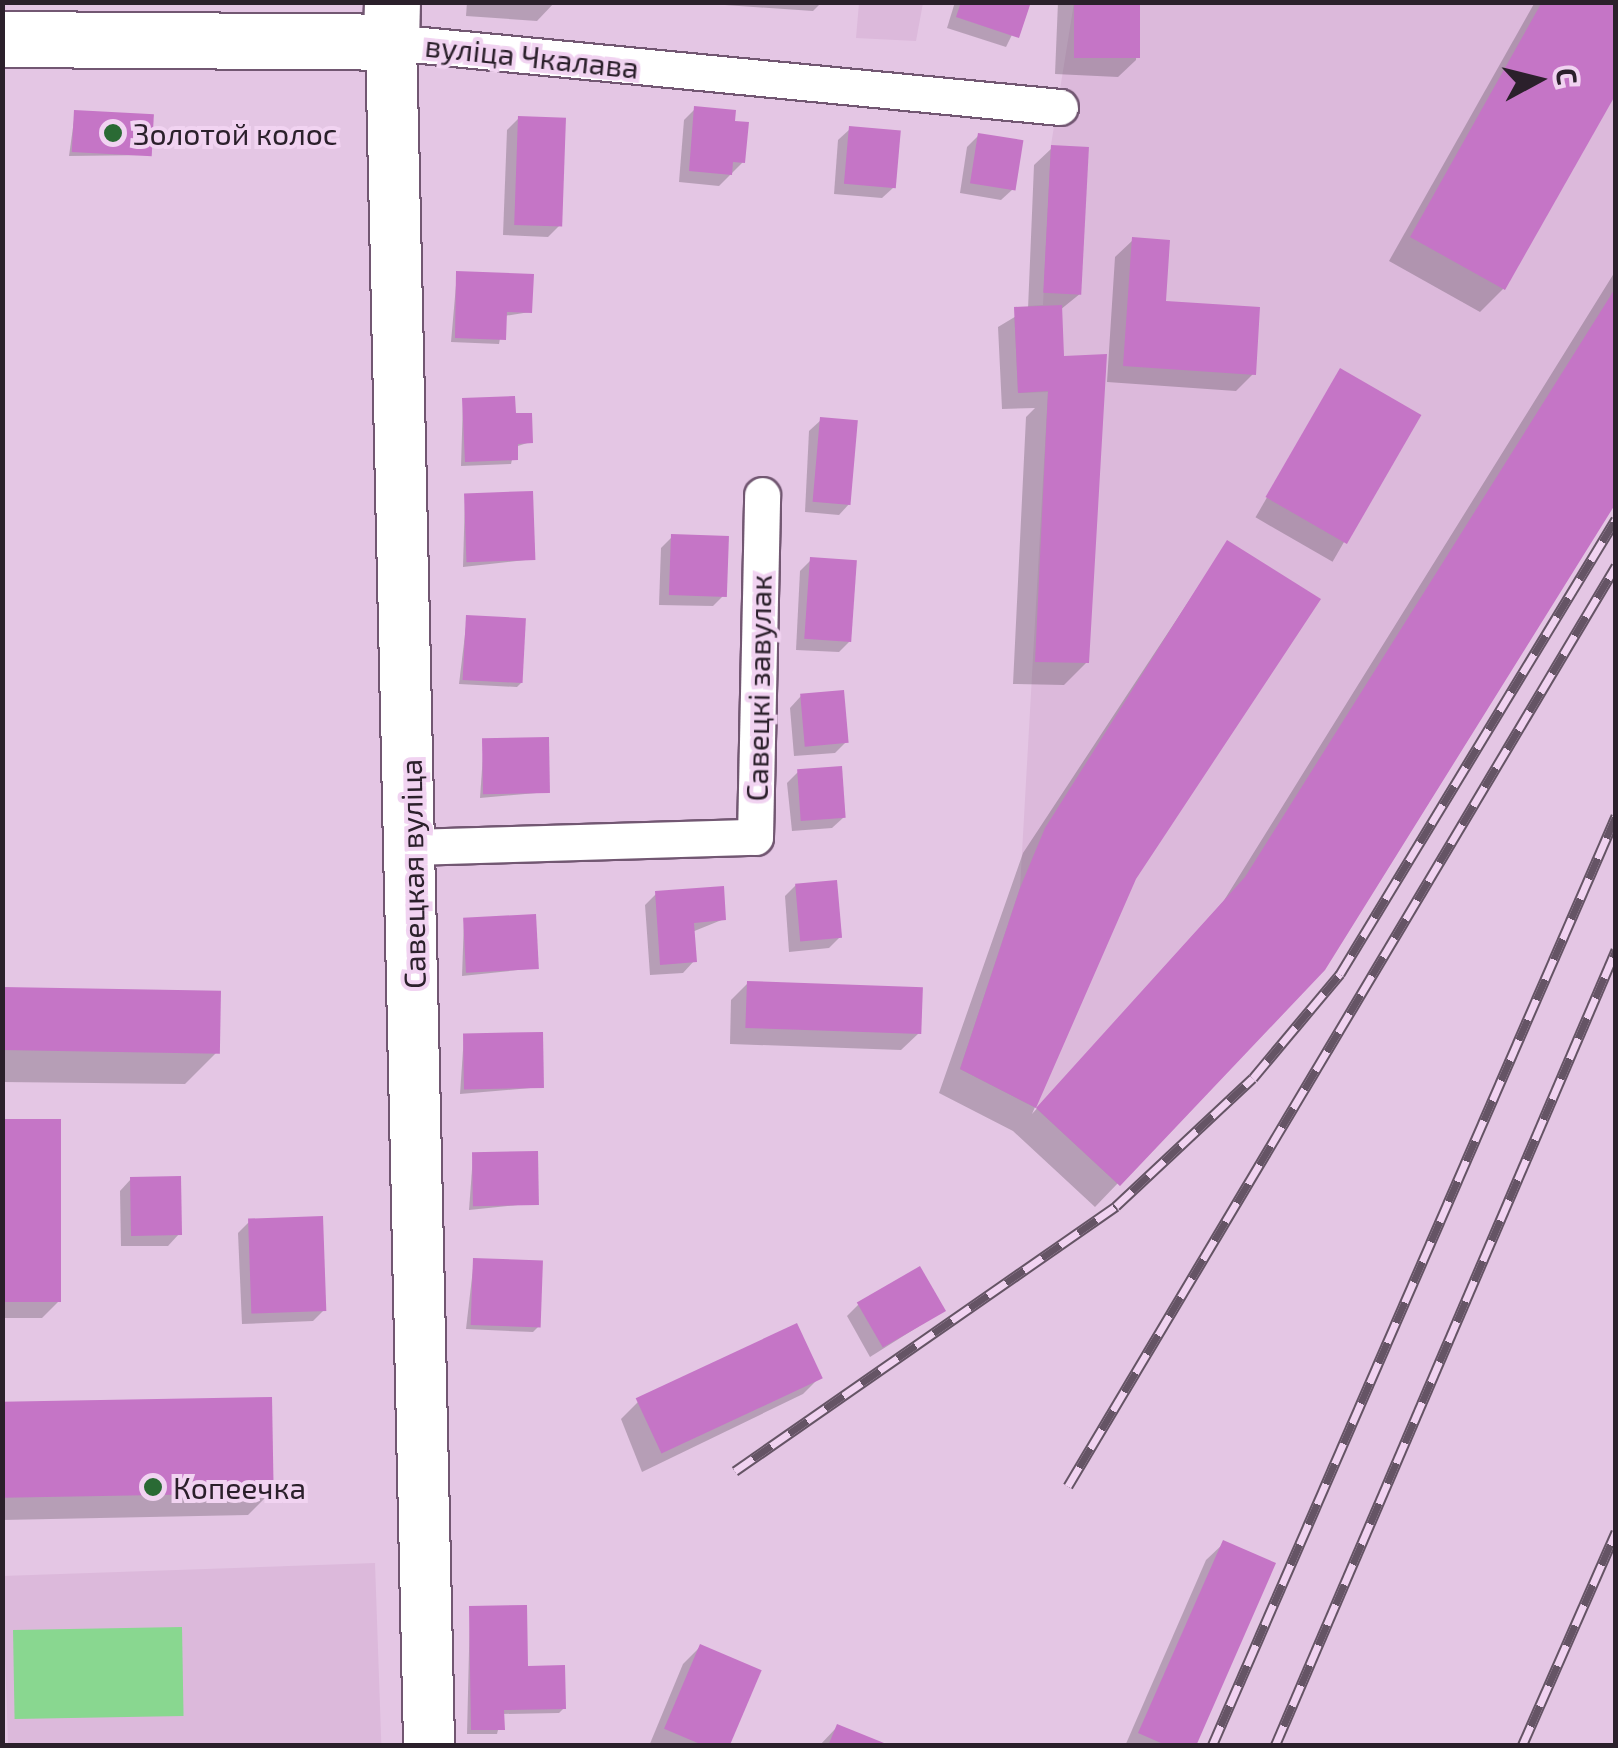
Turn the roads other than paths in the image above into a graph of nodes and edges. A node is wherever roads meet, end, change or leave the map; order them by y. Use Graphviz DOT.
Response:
graph roads {
  1 [pos="392,22"];
  2 [pos="2,39"];
  3 [pos="1060,106"];
  4 [pos="762,496"];
  5 [pos="412,847"];
  6 [pos="428,1746"];
  1 -- 2 [label="highway, вуліца Чкалава"];
  1 -- 3 [label="street, вуліца Чкалава"];
  1 -- 5 [label="main road, Савецкая вуліца"];
  4 -- 5 [label="street, Савецкі завулак"];
  5 -- 6 [label="main road, Савецкая вуліца"];
}
